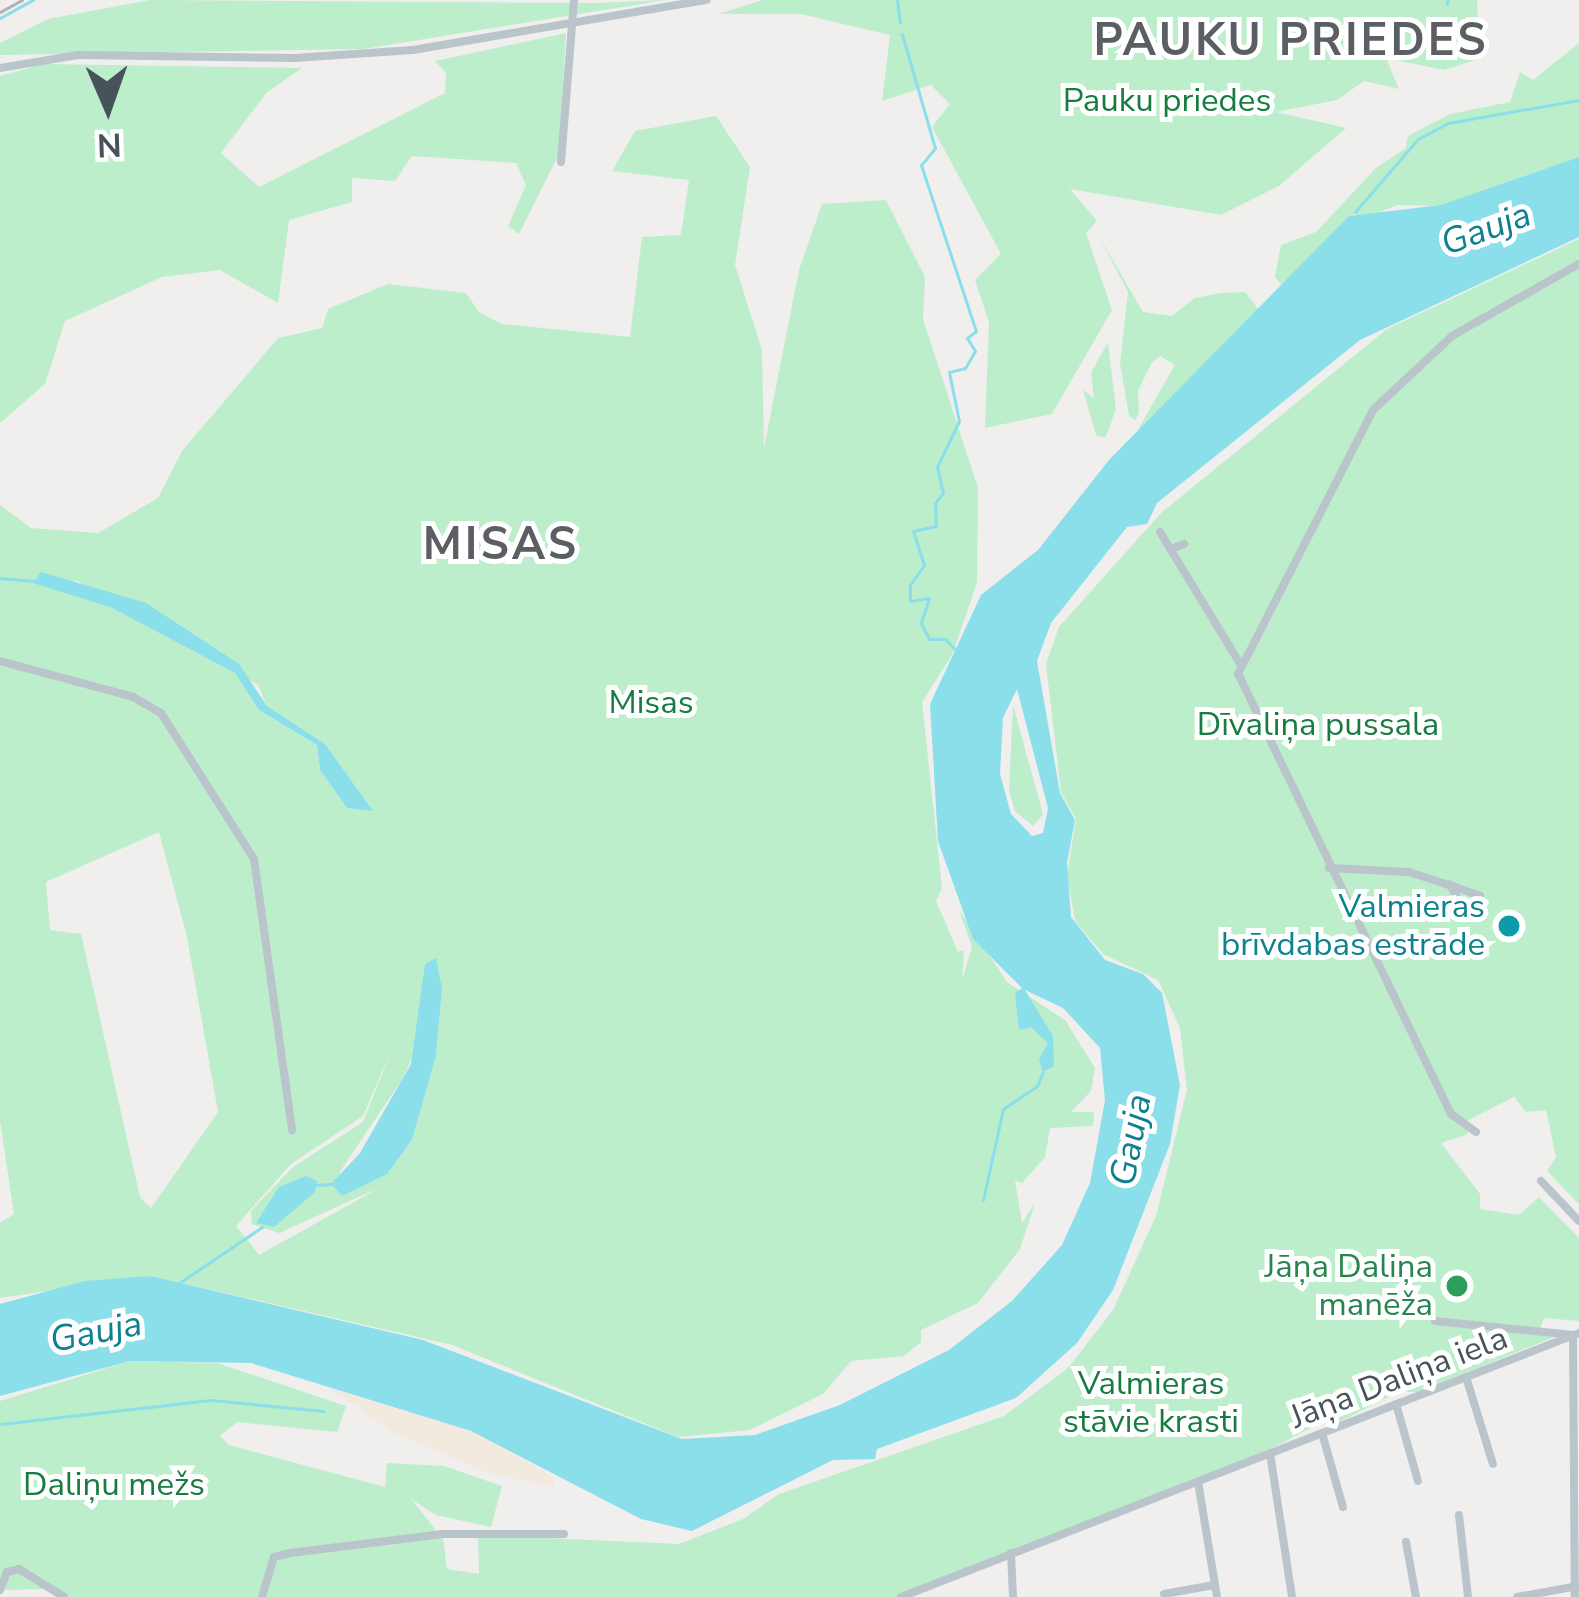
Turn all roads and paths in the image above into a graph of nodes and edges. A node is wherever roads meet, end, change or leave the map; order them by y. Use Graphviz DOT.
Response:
graph roads {
  1 [pos="574,0"];
  2 [pos="705,0"];
  3 [pos="572,24"];
  4 [pos="0,68"];
  5 [pos="561,162"];
  6 [pos="1579,264"];
  7 [pos="1160,532"];
  8 [pos="1184,544"];
  9 [pos="1171,549"];
  10 [pos="0,662"];
  11 [pos="1241,665"];
  12 [pos="1329,868"];
  13 [pos="1357,869"];
  14 [pos="1335,880"];
  15 [pos="1450,885"];
  16 [pos="292,1130"];
  17 [pos="1476,1132"];
  18 [pos="1541,1181"];
  19 [pos="1579,1220"];
  20 [pos="1435,1322"];
  21 [pos="1576,1334"];
  22 [pos="1466,1378"];
  23 [pos="1396,1404"];
  24 [pos="1322,1433"];
  25 [pos="1270,1453"];
  26 [pos="1493,1464"];
  27 [pos="1418,1480"];
  28 [pos="1198,1482"];
  29 [pos="1343,1507"];
  30 [pos="1459,1515"];
  31 [pos="564,1534"];
  32 [pos="1406,1542"];
  33 [pos="1011,1553"];
  34 [pos="1214,1585"];
  35 [pos="0,1590"];
  36 [pos="1576,1590"];
  37 [pos="1164,1594"];
  38 [pos="64,1597"];
  39 [pos="262,1597"];
  40 [pos="901,1597"];
  41 [pos="1013,1597"];
  42 [pos="1216,1597"];
  43 [pos="1292,1597"];
  44 [pos="1416,1597"];
  45 [pos="1468,1597"];
  46 [pos="1517,1597"];
  1 -- 3 [label="street"];
  2 -- 3 [label="street"];
  3 -- 4 [label="street"];
  3 -- 5 [label="street"];
  6 -- 11 [label="street"];
  7 -- 9 [label="street"];
  8 -- 9 [label="street"];
  9 -- 11 [label="street"];
  10 -- 16 [label="street"];
  11 -- 12 [label="street"];
  12 -- 13 [label="street"];
  12 -- 14 [label="street"];
  13 -- 14 [label="street"];
  13 -- 15 [label="street"];
  14 -- 17 [label="street"];
  18 -- 19 [label="street"];
  20 -- 21 [label="street"];
  21 -- 22 [label="street, Jāņa Daliņa iela"];
  21 -- 36 [label="street"];
  22 -- 23 [label="street, Jāņa Daliņa iela"];
  22 -- 26 [label="street"];
  23 -- 24 [label="street, Jāņa Daliņa iela"];
  23 -- 27 [label="street"];
  24 -- 25 [label="street, Jāņa Daliņa iela"];
  24 -- 29 [label="street"];
  25 -- 28 [label="street, Jāņa Daliņa iela"];
  25 -- 43 [label="street"];
  28 -- 33 [label="street, Jāņa Daliņa iela"];
  28 -- 34 [label="street"];
  30 -- 45 [label="street"];
  31 -- 39 [label="street"];
  32 -- 44 [label="street"];
  33 -- 40 [label="street, Jāņa Daliņa iela"];
  33 -- 41 [label="street"];
  34 -- 37 [label="street"];
  34 -- 42 [label="street"];
  35 -- 38 [label="street"];
  36 -- 46 [label="street"];
}
